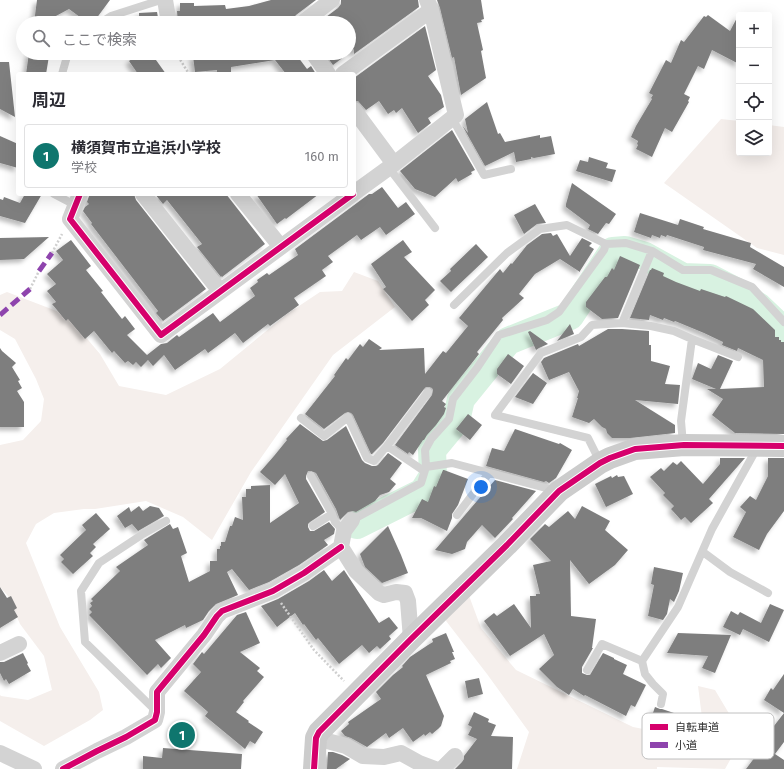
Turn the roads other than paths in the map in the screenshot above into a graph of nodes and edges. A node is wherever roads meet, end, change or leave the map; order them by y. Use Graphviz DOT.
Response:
graph roads {
  1 [pos="161,0"];
  2 [pos="165,0"];
  3 [pos="332,0"];
  4 [pos="429,5"];
  5 [pos="111,16"];
  6 [pos="168,16"];
  7 [pos="311,16"];
  8 [pos="66,60"];
  9 [pos="318,60"];
  10 [pos="63,72"];
  11 [pos="327,72"];
  12 [pos="345,72"];
  13 [pos="356,113"];
  14 [pos="452,118"];
  15 [pos="391,166"];
  16 [pos="511,169"];
  17 [pos="356,192"];
  18 [pos="58,196"];
  19 [pos="145,196"];
  20 [pos="240,196"];
  21 [pos="351,196"];
  22 [pos="75,206"];
  23 [pos="435,228"];
  24 [pos="606,244"];
  25 [pos="280,247"];
  26 [pos="652,252"];
  27 [pos="220,291"];
  28 [pos="454,305"];
  29 [pos="784,322"];
  30 [pos="622,323"];
  31 [pos="692,339"];
  32 [pos="738,357"];
  33 [pos="428,392"];
  34 [pos="301,418"];
  35 [pos="684,445"];
  36 [pos="387,446"];
  37 [pos="758,446"];
  38 [pos="784,446"];
  39 [pos="600,463"];
  40 [pos="425,469"];
  41 [pos="490,472"];
  42 [pos="311,476"];
  43 [pos="559,491"];
  44 [pos="332,514"];
  45 [pos="457,515"];
  46 [pos="166,521"];
  47 [pos="313,526"];
  48 [pos="345,533"];
  49 [pos="702,552"];
  50 [pos="768,593"];
  51 [pos="411,639"];
  52 [pos="19,644"];
  53 [pos="1,650"];
  54 [pos="642,661"];
  55 [pos="588,670"];
  56 [pos="660,704"];
  57 [pos="157,712"];
  58 [pos="316,738"];
  59 [pos="0,753"];
  60 [pos="455,756"];
  61 [pos="34,769"];
  62 [pos="63,769"];
  63 [pos="314,769"];
  64 [pos="435,769"];
  65 [pos="442,769"];
  1 -- 5 [label="lane"];
  2 -- 6 [label="street"];
  3 -- 7 [label="street"];
  4 -- 12 [label="street"];
  4 -- 14 [label="street"];
  8 -- 10 [label="lane"];
  9 -- 11 [label="street"];
  13 -- 15 [label="street"];
  14 -- 15 [label="street"];
  14 -- 16 [label="lane"];
  15 -- 17 [label="street"];
  15 -- 23 [label="lane"];
  18 -- 22 [label="lane"];
  19 -- 27 [label="street"];
  20 -- 25 [label="street"];
  21 -- 25 [label="street"];
  22 -- 27 [label="street"];
  24 -- 26 [label="lane"];
  24 -- 28 [label="lane"];
  24 -- 40 [label="lane"];
  25 -- 27 [label="street"];
  26 -- 29 [label="lane"];
  26 -- 30 [label="lane"];
  30 -- 31 [label="lane"];
  30 -- 39 [label="lane"];
  31 -- 32 [label="lane"];
  31 -- 35 [label="lane"];
  33 -- 36 [label="lane"];
  34 -- 36 [label="lane"];
  35 -- 37 [label="street"];
  35 -- 39 [label="street"];
  36 -- 40 [label="lane"];
  37 -- 38 [label="street"];
  37 -- 49 [label="lane"];
  39 -- 43 [label="street"];
  40 -- 41 [label="lane"];
  40 -- 48 [label="lane"];
  41 -- 43 [label="lane"];
  41 -- 45 [label="lane"];
  42 -- 44 [label="lane"];
  43 -- 51 [label="street"];
  44 -- 47 [label="lane"];
  44 -- 48 [label="lane"];
  46 -- 57 [label="lane"];
  48 -- 51 [label="street"];
  48 -- 57 [label="street"];
  49 -- 50 [label="lane"];
  49 -- 54 [label="lane"];
  51 -- 58 [label="street"];
  52 -- 53 [label="street"];
  54 -- 55 [label="lane"];
  54 -- 56 [label="lane"];
  57 -- 62 [label="street"];
  58 -- 63 [label="street"];
  58 -- 64 [label="street"];
  59 -- 61 [label="street"];
  60 -- 65 [label="street"];
}
